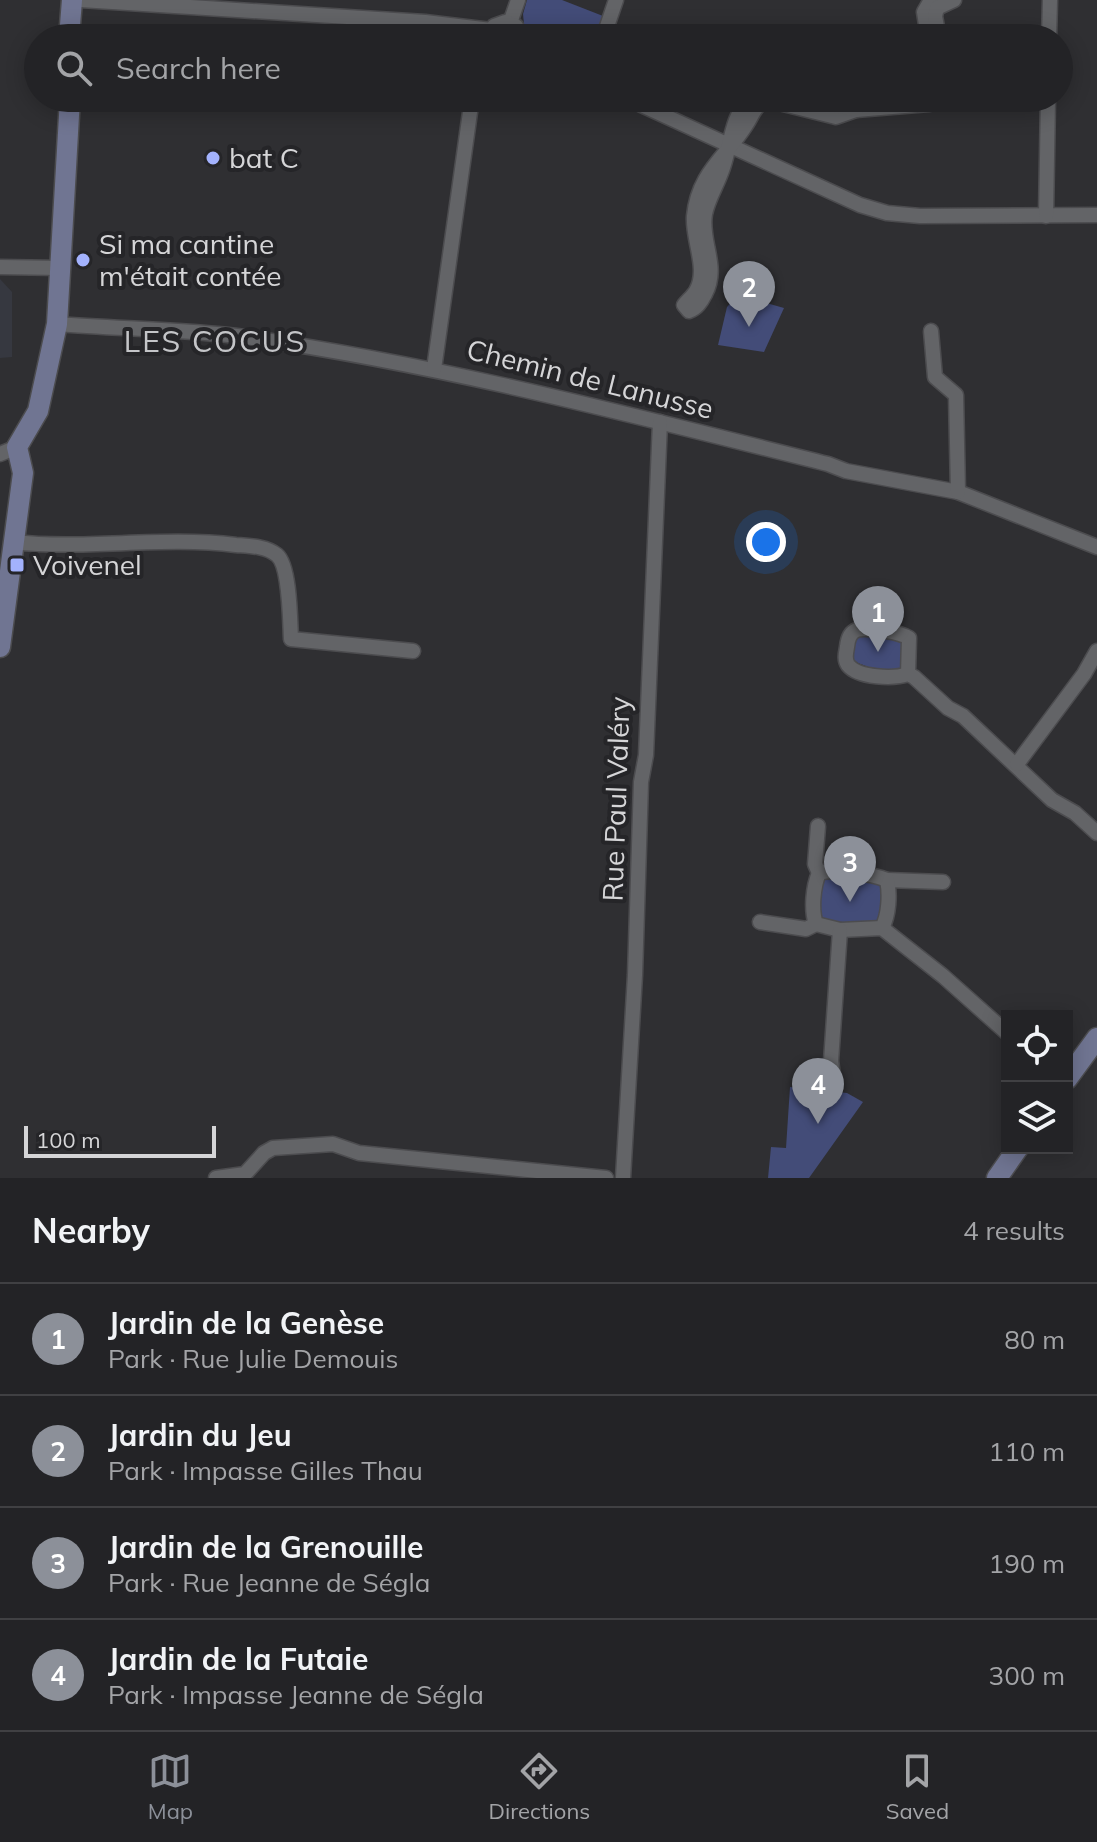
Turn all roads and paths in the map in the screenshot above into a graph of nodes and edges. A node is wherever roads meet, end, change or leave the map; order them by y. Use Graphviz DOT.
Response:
graph roads {
  1 [pos="72,0"];
  2 [pos="81,0"];
  3 [pos="518,0"];
  4 [pos="616,0"];
  5 [pos="931,0"];
  6 [pos="954,0"];
  7 [pos="1050,0"];
  8 [pos="510,23"];
  9 [pos="70,24"];
  10 [pos="436,24"];
  11 [pos="498,24"];
  12 [pos="608,24"];
  13 [pos="926,24"];
  14 [pos="936,24"];
  15 [pos="1049,24"];
  16 [pos="69,112"];
  17 [pos="470,112"];
  18 [pos="655,112"];
  19 [pos="740,112"];
  20 [pos="753,112"];
  21 [pos="816,112"];
  22 [pos="850,112"];
  23 [pos="1048,112"];
  24 [pos="729,147"];
  25 [pos="704,198"];
  26 [pos="1097,215"];
  27 [pos="1046,216"];
  28 [pos="0,267"];
  29 [pos="61,268"];
  30 [pos="57,324"];
  31 [pos="931,331"];
  32 [pos="434,369"];
  33 [pos="660,422"];
  34 [pos="8,450"];
  35 [pos="958,492"];
  36 [pos="13,542"];
  37 [pos="1097,547"];
  38 [pos="0,647"];
  39 [pos="413,651"];
  40 [pos="1097,651"];
  41 [pos="908,674"];
  42 [pos="1017,764"];
  43 [pos="818,826"];
  44 [pos="1097,833"];
  45 [pos="819,873"];
  46 [pos="887,880"];
  47 [pos="943,882"];
  48 [pos="760,922"];
  49 [pos="816,924"];
  50 [pos="882,928"];
  51 [pos="840,930"];
  52 [pos="1001,1028"];
  53 [pos="1097,1038"];
  54 [pos="1073,1071"];
  55 [pos="833,1074"];
  56 [pos="1014,1154"];
  57 [pos="216,1178"];
  58 [pos="606,1178"];
  59 [pos="623,1178"];
  60 [pos="997,1178"];
  1 -- 9 [label="street"];
  2 -- 10 [label="street"];
  3 -- 8 [label="street"];
  4 -- 12 [label="street"];
  5 -- 13 [label="street"];
  6 -- 14 [label="street"];
  7 -- 15 [label="street"];
  8 -- 11 [label="street"];
  16 -- 29 [label="street"];
  17 -- 32 [label="street"];
  18 -- 24 [label="street"];
  19 -- 24 [label="street"];
  20 -- 24 [label="street"];
  21 -- 22 [label="street"];
  23 -- 27 [label="street"];
  24 -- 25 [label="street"];
  24 -- 27 [label="street"];
  25 -- 25 [label="street"];
  26 -- 27 [label="street"];
  28 -- 29 [label="street"];
  29 -- 30 [label="street"];
  30 -- 32 [label="street, Chemin de Lanusse"];
  30 -- 34 [label="street"];
  31 -- 35 [label="street"];
  32 -- 33 [label="street, Chemin de Lanusse"];
  33 -- 35 [label="street, Chemin de Lanusse"];
  33 -- 59 [label="street, Rue Paul Valéry"];
  34 -- 36 [label="street"];
  35 -- 37 [label="street, Chemin de Lanusse"];
  36 -- 38 [label="street"];
  36 -- 39 [label="street"];
  40 -- 42 [label="street"];
  41 -- 41 [label="street"];
  41 -- 42 [label="street"];
  42 -- 44 [label="street"];
  43 -- 45 [label="street"];
  45 -- 46 [label="street"];
  45 -- 49 [label="street"];
  46 -- 47 [label="street"];
  46 -- 50 [label="street"];
  48 -- 49 [label="street"];
  49 -- 51 [label="street"];
  50 -- 51 [label="street"];
  50 -- 52 [label="street"];
  51 -- 55 [label="street"];
  53 -- 54 [label="street"];
  56 -- 60 [label="street"];
  57 -- 58 [label="street"];
}
